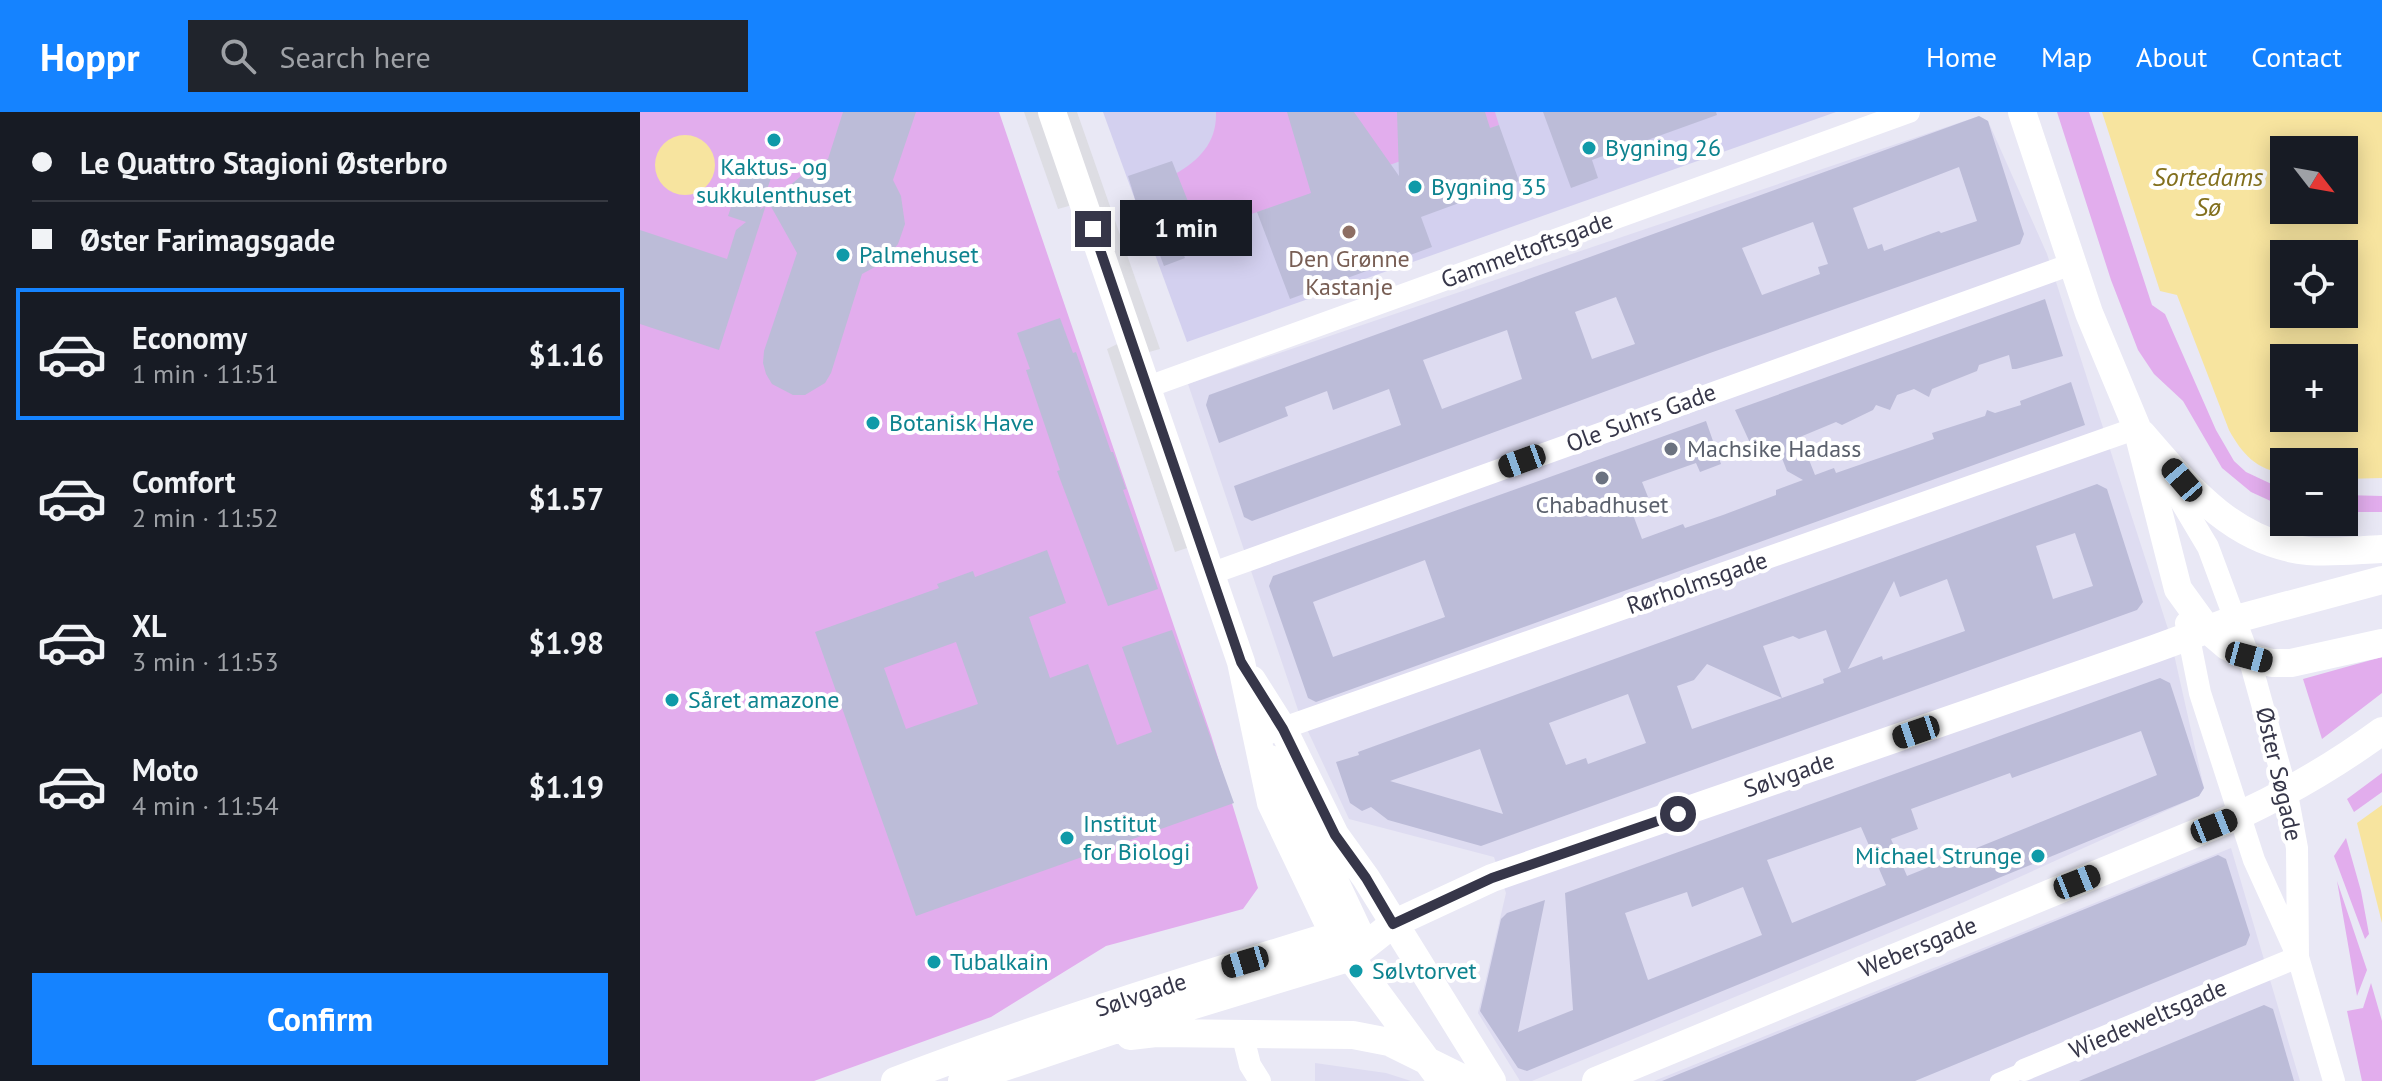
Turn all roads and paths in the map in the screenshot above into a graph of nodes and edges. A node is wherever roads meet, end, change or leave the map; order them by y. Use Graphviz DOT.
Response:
graph roads {
  1 [pos="1052,112"];
  2 [pos="1909,112"];
  3 [pos="2022,112"];
  4 [pos="2072,264"];
  5 [pos="1145,388"];
  6 [pos="2137,428"];
  7 [pos="2382,549"];
  8 [pos="1210,574"];
  9 [pos="2382,580"];
  10 [pos="2236,619"];
  11 [pos="2198,633"];
  12 [pos="2382,643"];
  13 [pos="2249,657"];
  14 [pos="2382,731"];
  15 [pos="1270,733"];
  16 [pos="2287,794"];
  17 [pos="2240,815"];
  18 [pos="1393,924"];
  19 [pos="1352,942"];
  20 [pos="2298,957"];
  21 [pos="1242,1033"];
  22 [pos="1043,1053"];
  23 [pos="2024,1070"];
  24 [pos="1446,1073"];
  25 [pos="895,1081"];
  26 [pos="962,1081"];
  27 [pos="1260,1081"];
  28 [pos="1492,1081"];
  29 [pos="1596,1081"];
  30 [pos="1998,1081"];
  31 [pos="2334,1081"];
  1 -- 5 [label="street"];
  2 -- 5 [label="street, Gammeltoftsgade"];
  3 -- 4 [label="street, Øster Søgade"];
  4 -- 6 [label="street, Øster Søgade"];
  4 -- 8 [label="street, Ole Suhrs Gade"];
  5 -- 8 [label="street"];
  6 -- 7 [label="street"];
  6 -- 10 [label="street, Øster Søgade"];
  6 -- 11 [label="street, Øster Søgade"];
  6 -- 15 [label="street, Rørholmsgade"];
  8 -- 15 [label="street"];
  9 -- 10 [label="street, Sølvgade"];
  10 -- 11 [label="street, Sølvgade"];
  10 -- 13 [label="street, Øster Søgade"];
  11 -- 13 [label="street"];
  11 -- 17 [label="street, Øster Søgade"];
  11 -- 18 [label="street, Sølvgade"];
  12 -- 13 [label="street"];
  13 -- 16 [label="street, Øster Søgade"];
  14 -- 16 [label="street, Webersgade"];
  15 -- 18 [label="street"];
  15 -- 19 [label="street"];
  16 -- 17 [label="street, Webersgade"];
  16 -- 20 [label="street, Øster Søgade"];
  17 -- 20 [label="street, Øster Søgade"];
  17 -- 29 [label="street, Webersgade"];
  18 -- 19 [label="street, Sølvgade"];
  18 -- 28 [label="street"];
  19 -- 22 [label="street, Sølvgade"];
  19 -- 24 [label="street"];
  19 -- 25 [label="street, Sølvgade"];
  20 -- 23 [label="street, Wiedeweltsgade"];
  20 -- 31 [label="street, Øster Søgade"];
  21 -- 22 [label="street, Sølvgade"];
  21 -- 24 [label="street, Sølvgade"];
  21 -- 27 [label="street"];
  22 -- 26 [label="street, Sølvgade"];
  23 -- 30 [label="street, Wiedeweltsgade"];
}
